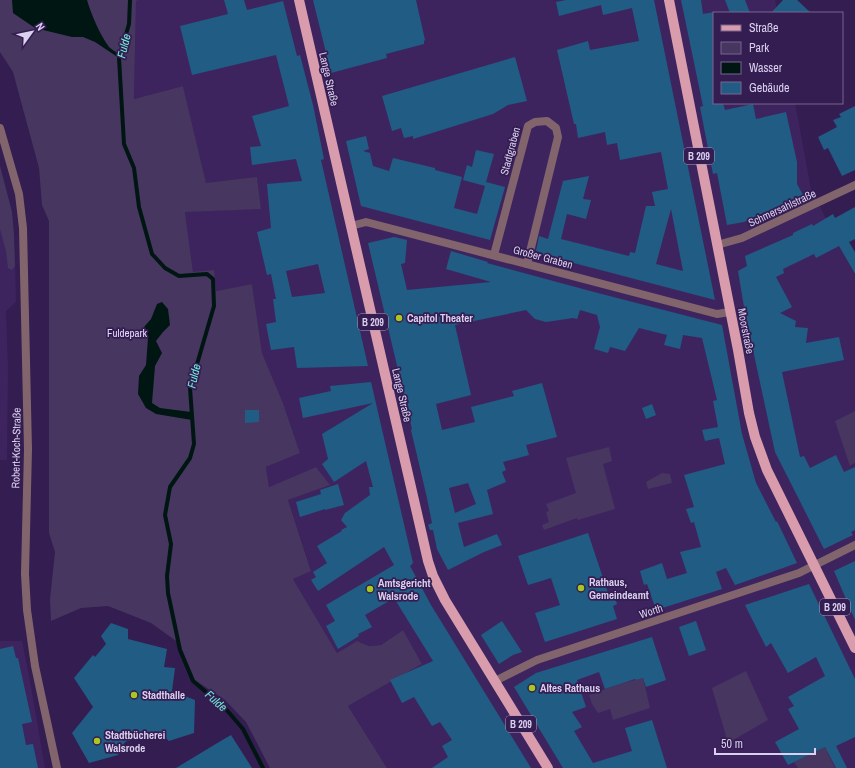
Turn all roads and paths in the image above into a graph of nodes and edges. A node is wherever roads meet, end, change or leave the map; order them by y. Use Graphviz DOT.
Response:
graph roads {
  1 [pos="299,0"];
  2 [pos="669,0"];
  3 [pos="0,128"];
  4 [pos="855,185"];
  5 [pos="351,226"];
  6 [pos="717,244"];
  7 [pos="494,255"];
  8 [pos="527,264"];
  9 [pos="730,312"];
  10 [pos="855,545"];
  11 [pos="815,566"];
  12 [pos="855,648"];
  13 [pos="495,681"];
  14 [pos="57,768"];
  15 [pos="548,768"];
  1 -- 5 [label="main road, Lange Straße / B 209"];
  2 -- 6 [label="main road, Moorstraße / B 209"];
  3 -- 14 [label="street, Robert-Koch-Straße"];
  4 -- 6 [label="street, Schmersahlstraße"];
  5 -- 7 [label="street, Großer Graben"];
  5 -- 13 [label="main road, Lange Straße / B 209"];
  6 -- 9 [label="main road, Moorstraße / B 209"];
  7 -- 8 [label="street, Großer Graben"];
  7 -- 8 [label="street, Stadtgraben"];
  8 -- 9 [label="street, Großer Graben"];
  9 -- 11 [label="main road, Moorstraße / B 209"];
  10 -- 11 [label="street, Worth"];
  11 -- 12 [label="main road, Moorstraße / B 209"];
  11 -- 13 [label="street, Worth"];
  13 -- 15 [label="main road, Lange Straße / B 209"];
}
